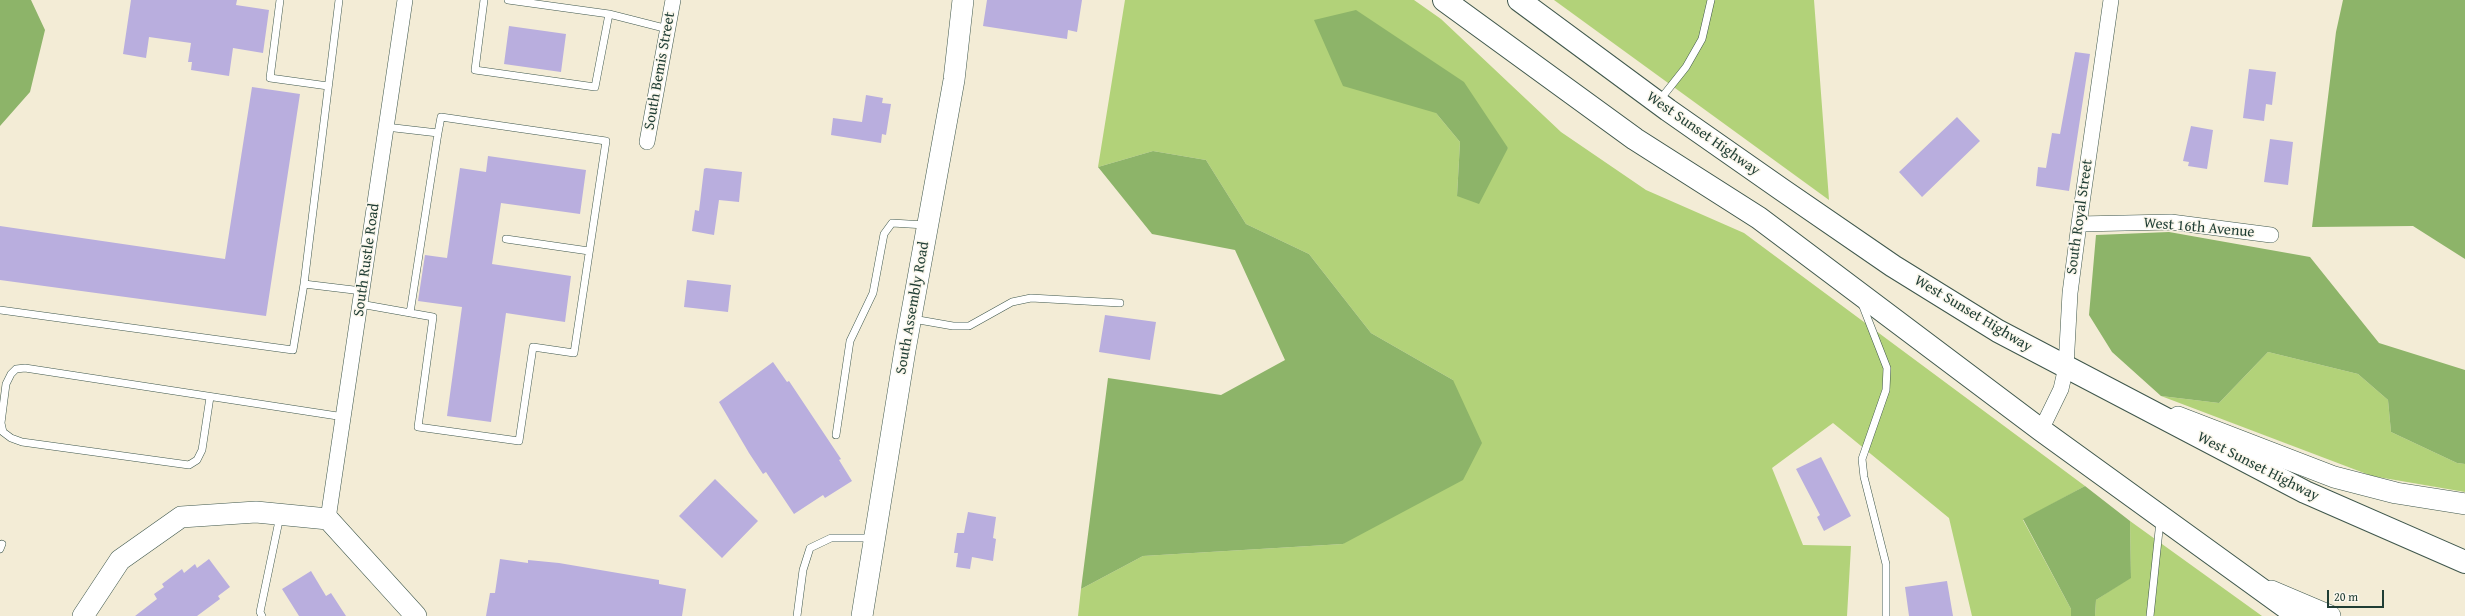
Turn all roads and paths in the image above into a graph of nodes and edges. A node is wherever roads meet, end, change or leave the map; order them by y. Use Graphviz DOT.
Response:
graph roads {
  1 [pos="280,0"];
  2 [pos="339,0"];
  3 [pos="405,0"];
  4 [pos="484,0"];
  5 [pos="508,0"];
  6 [pos="673,0"];
  7 [pos="963,0"];
  8 [pos="1444,0"];
  9 [pos="1519,0"];
  10 [pos="1711,0"];
  11 [pos="2111,0"];
  12 [pos="608,14"];
  13 [pos="668,29"];
  14 [pos="328,86"];
  15 [pos="1658,103"];
  16 [pos="386,127"];
  17 [pos="438,132"];
  18 [pos="647,142"];
  19 [pos="2079,224"];
  20 [pos="928,225"];
  21 [pos="2270,235"];
  22 [pos="506,239"];
  23 [pos="589,251"];
  24 [pos="304,284"];
  25 [pos="1857,292"];
  26 [pos="361,298"];
  27 [pos="1120,303"];
  28 [pos="0,310"];
  29 [pos="410,313"];
  30 [pos="911,318"];
  31 [pos="2066,367"];
  32 [pos="2101,387"];
  33 [pos="210,397"];
  34 [pos="344,417"];
  35 [pos="2041,430"];
  36 [pos="836,435"];
  37 [pos="2465,504"];
  38 [pos="280,514"];
  39 [pos="2160,515"];
  40 [pos="328,519"];
  41 [pos="874,538"];
  42 [pos="2465,562"];
  43 [pos="2252,582"];
  44 [pos="83,616"];
  45 [pos="262,616"];
  46 [pos="416,616"];
  47 [pos="797,616"];
  48 [pos="862,616"];
  49 [pos="1886,616"];
  50 [pos="2150,616"];
  51 [pos="2298,616"];
  52 [pos="2330,616"];
  1 -- 14 [label="lane"];
  2 -- 14 [label="lane"];
  3 -- 16 [label="street, South Rustle Road"];
  4 -- 12 [label="lane"];
  5 -- 12 [label="lane"];
  6 -- 13 [label="street, South Bemis Street"];
  7 -- 20 [label="street, South Assembly Road"];
  8 -- 25 [label="main road"];
  9 -- 15 [label="main road, West Sunset Highway"];
  10 -- 15 [label="lane"];
  11 -- 19 [label="street, South Royal Street"];
  12 -- 13 [label="lane"];
  13 -- 18 [label="street, South Bemis Street"];
  14 -- 24 [label="lane"];
  15 -- 31 [label="main road, West Sunset Highway"];
  16 -- 17 [label="lane"];
  16 -- 26 [label="street, South Rustle Road"];
  17 -- 23 [label="lane"];
  17 -- 29 [label="lane"];
  19 -- 21 [label="street, West 16th Avenue"];
  19 -- 31 [label="street, South Royal Street"];
  20 -- 30 [label="street, South Assembly Road"];
  20 -- 36 [label="lane"];
  22 -- 23 [label="lane"];
  23 -- 29 [label="lane"];
  24 -- 26 [label="lane"];
  24 -- 28 [label="lane"];
  25 -- 35 [label="main road"];
  25 -- 49 [label="lane"];
  26 -- 29 [label="lane"];
  26 -- 34 [label="street, South Rustle Road"];
  27 -- 30 [label="lane"];
  30 -- 41 [label="street, South Assembly Road"];
  31 -- 32 [label="main road, West Sunset Highway"];
  31 -- 35 [label="street, South Royal Street"];
  32 -- 37 [label="street"];
  32 -- 42 [label="main road, West Sunset Highway"];
  33 -- 33 [label="lane"];
  33 -- 34 [label="lane"];
  34 -- 40 [label="street, South Rustle Road"];
  35 -- 39 [label="main road"];
  38 -- 40 [label="street"];
  38 -- 44 [label="street"];
  38 -- 45 [label="lane"];
  39 -- 43 [label="main road"];
  39 -- 50 [label="lane"];
  40 -- 46 [label="street"];
  41 -- 47 [label="lane"];
  41 -- 48 [label="street, South Assembly Road"];
  43 -- 51 [label="main road"];
  43 -- 52 [label="street"];
}
